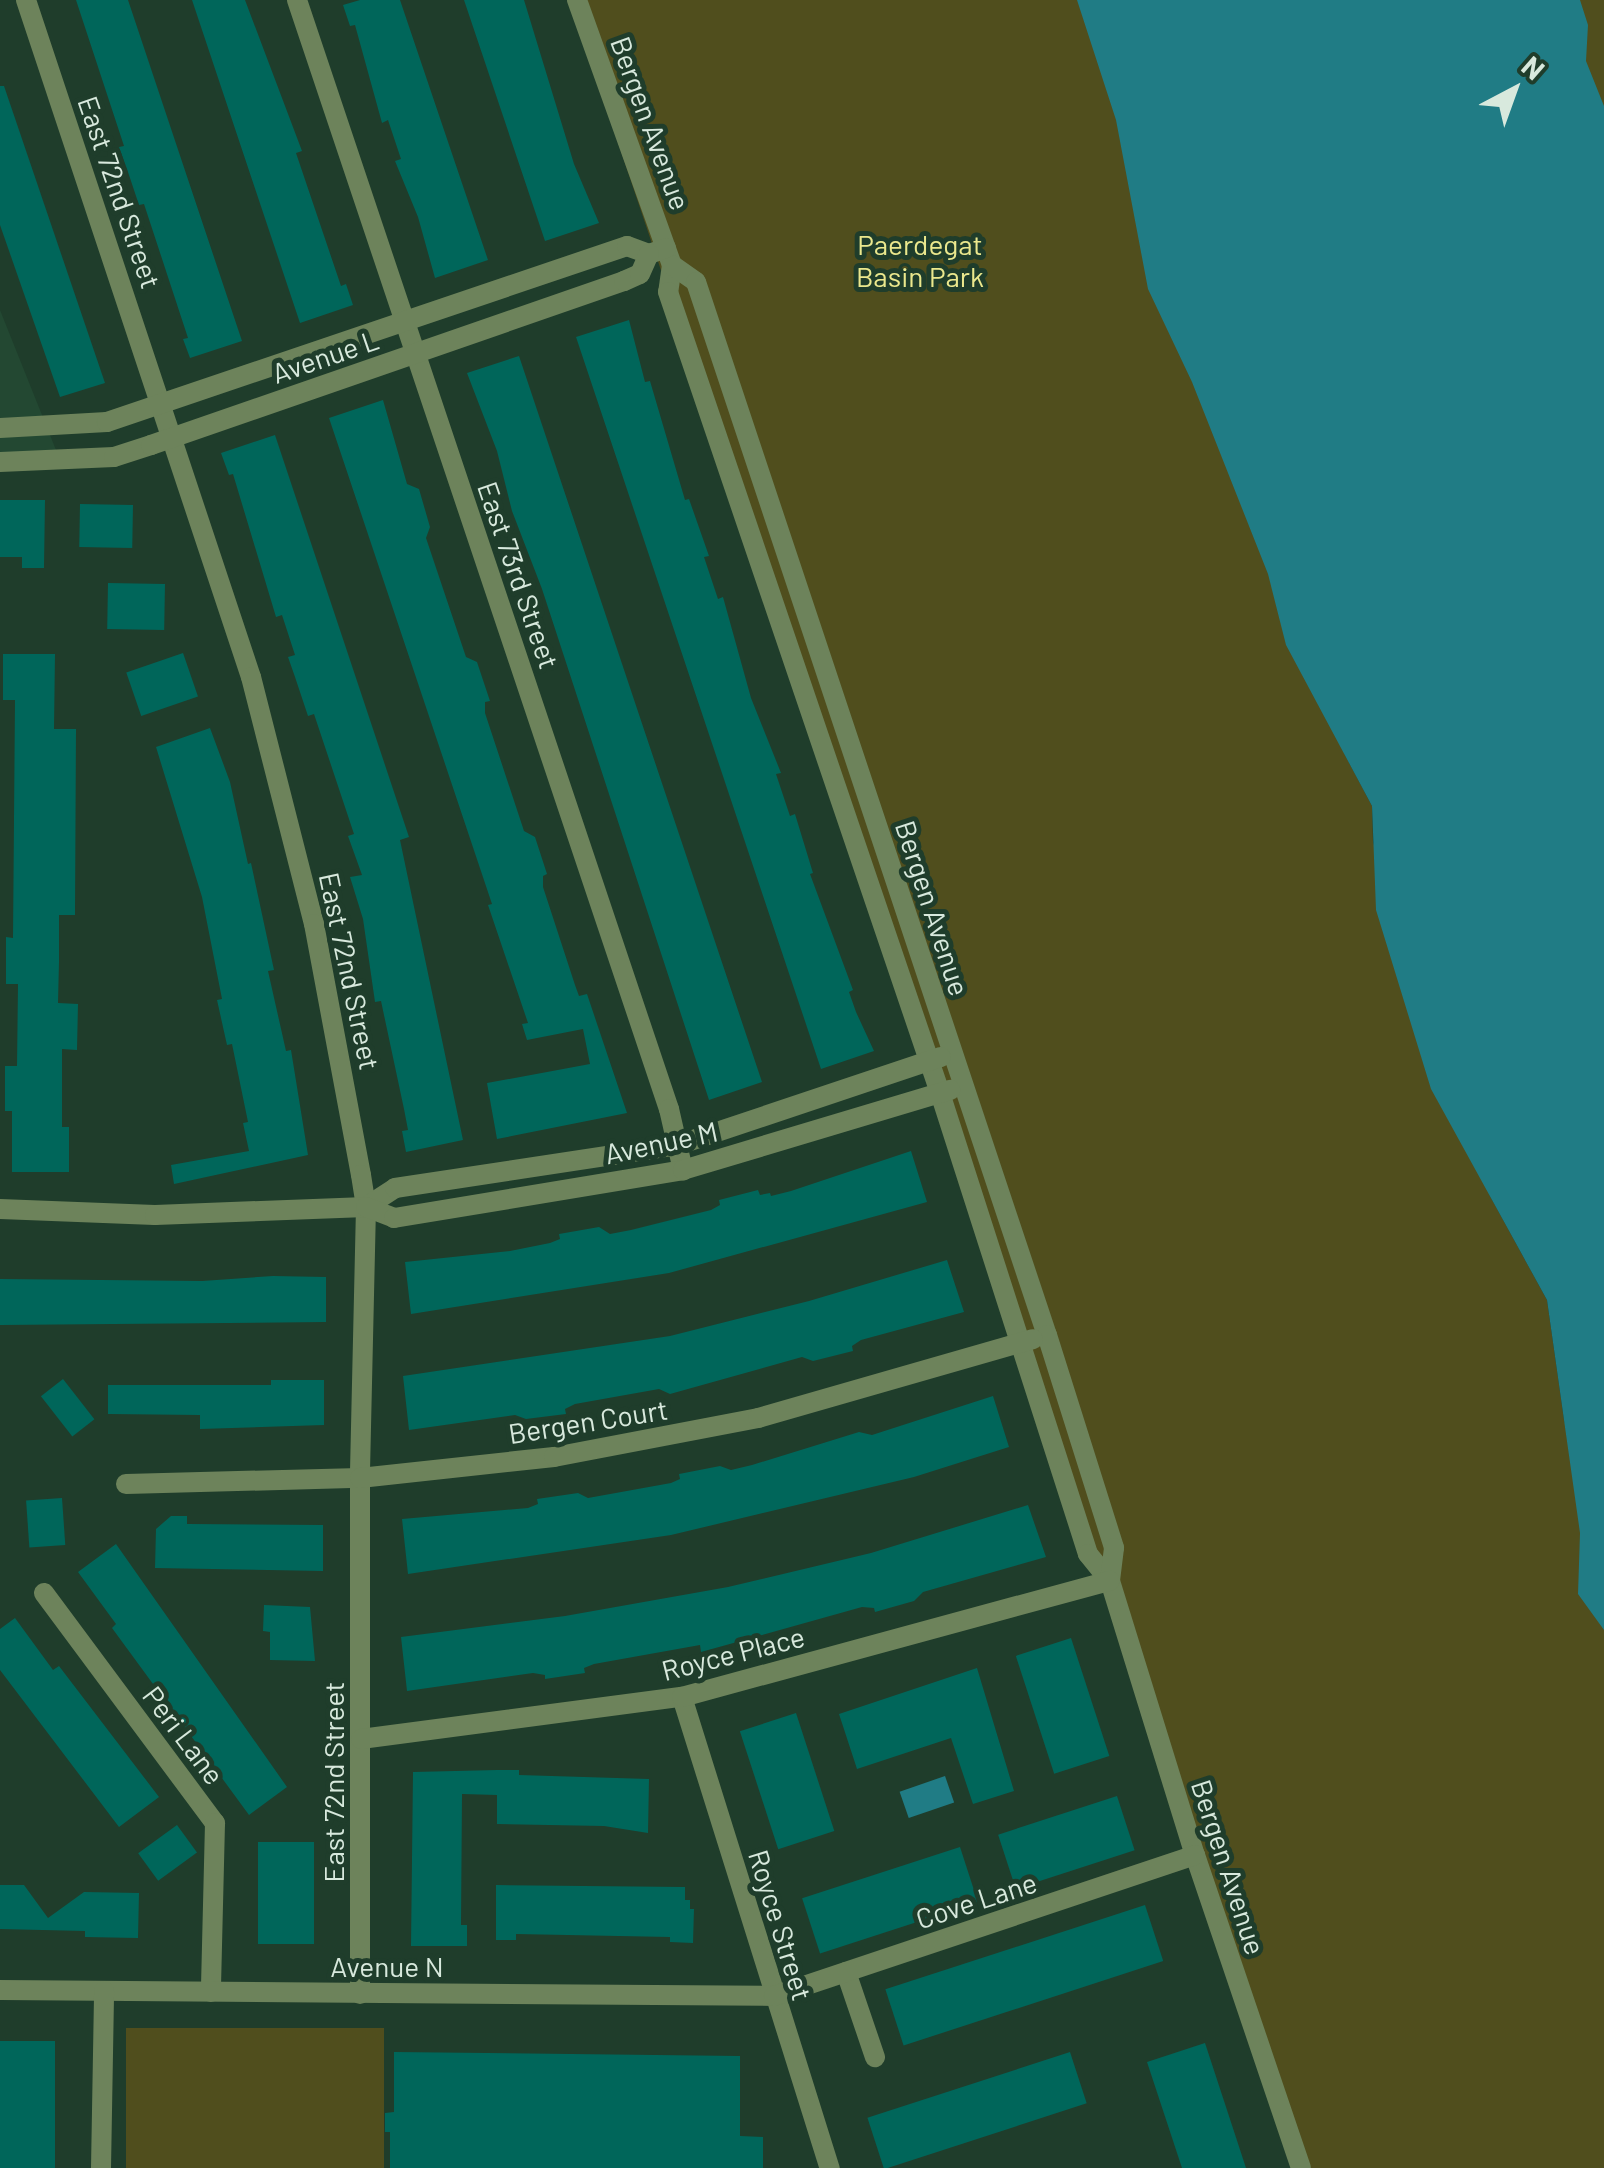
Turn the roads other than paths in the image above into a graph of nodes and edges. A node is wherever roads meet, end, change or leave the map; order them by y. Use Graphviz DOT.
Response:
graph roads {
  1 [pos="26,0"];
  2 [pos="297,0"];
  3 [pos="577,0"];
  4 [pos="662,255"];
  5 [pos="404,319"];
  6 [pos="415,353"];
  7 [pos="163,404"];
  8 [pos="0,428"];
  9 [pos="173,438"];
  10 [pos="0,462"];
  11 [pos="952,1053"];
  12 [pos="930,1062"];
  13 [pos="963,1085"];
  14 [pos="940,1093"];
  15 [pos="678,1144"];
  16 [pos="683,1170"];
  17 [pos="366,1207"];
  18 [pos="0,1209"];
  19 [pos="1047,1335"];
  20 [pos="1020,1343"];
  21 [pos="360,1478"];
  22 [pos="126,1484"];
  23 [pos="1110,1581"];
  24 [pos="44,1593"];
  25 [pos="682,1697"];
  26 [pos="361,1738"];
  27 [pos="1195,1856"];
  28 [pos="846,1972"];
  29 [pos="0,1990"];
  30 [pos="104,1991"];
  31 [pos="212,1992"];
  32 [pos="360,1994"];
  33 [pos="774,1996"];
  34 [pos="875,2057"];
  35 [pos="101,2168"];
  36 [pos="830,2168"];
  37 [pos="1301,2168"];
  1 -- 7 [label="street, East 72nd Street"];
  2 -- 5 [label="street, East 73rd Street"];
  3 -- 4 [label="street, Bergen Avenue"];
  4 -- 5 [label="street, Avenue L"];
  4 -- 6 [label="street, Avenue L"];
  4 -- 11 [label="street, Bergen Avenue"];
  4 -- 12 [label="street, Bergen Avenue"];
  5 -- 6 [label="street, East 73rd Street"];
  5 -- 7 [label="street, Avenue L"];
  6 -- 9 [label="street, Avenue L"];
  6 -- 15 [label="street, East 73rd Street"];
  7 -- 8 [label="street, Avenue L"];
  7 -- 9 [label="street, East 72nd Street"];
  9 -- 10 [label="street, Avenue L"];
  9 -- 17 [label="street, East 72nd Street"];
  11 -- 12 [label="street, Avenue M"];
  11 -- 13 [label="street, Bergen Avenue"];
  12 -- 14 [label="street, Bergen Avenue"];
  12 -- 15 [label="street, Avenue M"];
  13 -- 14 [label="street, Avenue M"];
  13 -- 19 [label="street, Bergen Avenue"];
  14 -- 16 [label="street, Avenue M"];
  14 -- 20 [label="street, Bergen Avenue"];
  15 -- 16 [label="street, East 73rd Street"];
  15 -- 17 [label="street, Avenue M"];
  16 -- 17 [label="street, Avenue M"];
  17 -- 18 [label="street, Avenue M"];
  17 -- 21 [label="street, East 72nd Street"];
  19 -- 20 [label="street, Bergen Court"];
  19 -- 23 [label="street, Bergen Avenue"];
  20 -- 21 [label="street, Bergen Court"];
  20 -- 23 [label="street, Bergen Avenue"];
  21 -- 22 [label="street, Bergen Court"];
  21 -- 26 [label="street, East 72nd Street"];
  23 -- 25 [label="street, Royce Place"];
  23 -- 27 [label="street, Bergen Avenue"];
  24 -- 31 [label="street, Peri Lane"];
  25 -- 26 [label="street, Royce Place"];
  25 -- 33 [label="street, Royce Street"];
  26 -- 32 [label="street, East 72nd Street"];
  27 -- 28 [label="street, Cove Lane"];
  27 -- 37 [label="street, Bergen Avenue"];
  28 -- 33 [label="street, Cove Lane"];
  28 -- 34 [label="street"];
  29 -- 30 [label="street, Avenue N"];
  30 -- 31 [label="street, Avenue N"];
  30 -- 35 [label="street"];
  31 -- 32 [label="street, Avenue N"];
  32 -- 33 [label="street, Avenue N"];
  33 -- 36 [label="street, Royce Street"];
}
